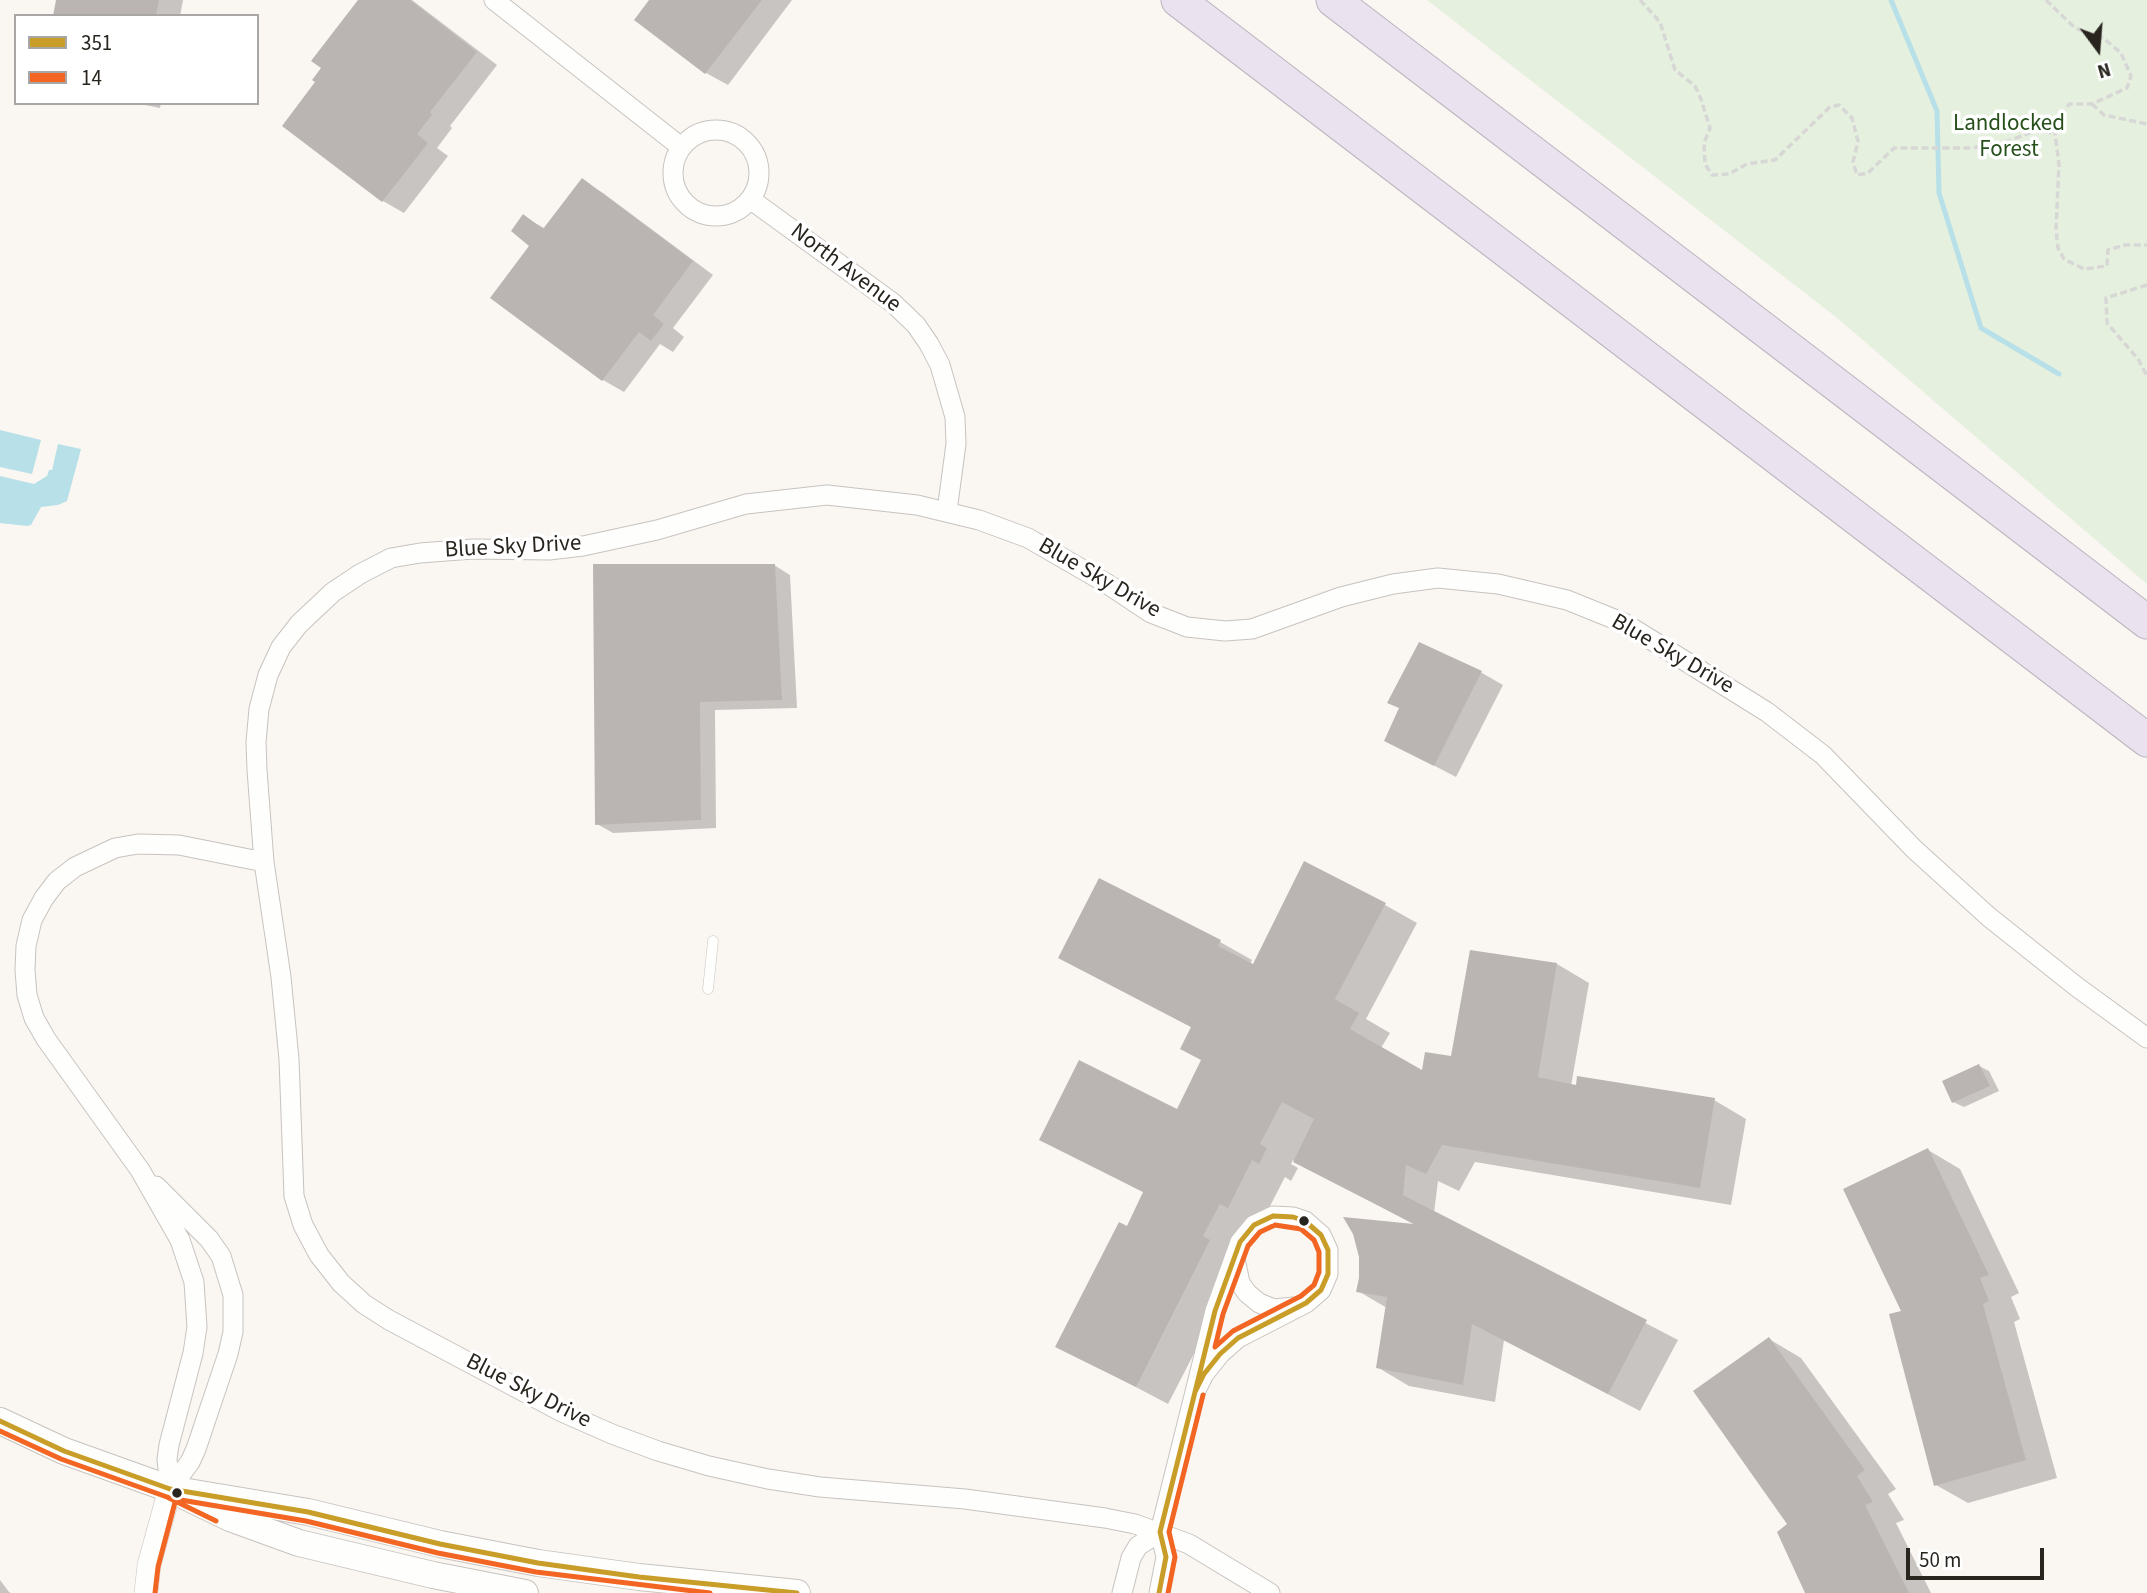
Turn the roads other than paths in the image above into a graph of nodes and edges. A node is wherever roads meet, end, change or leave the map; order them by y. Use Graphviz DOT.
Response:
graph roads {
  1 [pos="494,0"];
  2 [pos="1178,0"];
  3 [pos="1333,0"];
  4 [pos="681,147"];
  5 [pos="750,199"];
  6 [pos="947,511"];
  7 [pos="2147,622"];
  8 [pos="2147,740"];
  9 [pos="264,862"];
  10 [pos="713,941"];
  11 [pos="708,989"];
  12 [pos="2147,1038"];
  13 [pos="140,1170"];
  14 [pos="1240,1242"];
  15 [pos="1299,1306"];
  16 [pos="1195,1392"];
  17 [pos="0,1421"];
  18 [pos="170,1489"];
  19 [pos="1160,1532"];
  20 [pos="145,1593"];
  21 [pos="525,1593"];
  22 [pos="797,1593"];
  23 [pos="1122,1593"];
  24 [pos="1158,1593"];
  25 [pos="1270,1593"];
  1 -- 4 [label="street"];
  2 -- 8 [label="highway"];
  3 -- 7 [label="highway"];
  4 -- 5 [label="street"];
  4 -- 5 [label="street"];
  5 -- 6 [label="street, North Avenue"];
  6 -- 9 [label="street, Blue Sky Drive"];
  6 -- 12 [label="street, Blue Sky Drive"];
  9 -- 13 [label="street"];
  9 -- 19 [label="street, Blue Sky Drive"];
  10 -- 11 [label="lane"];
  13 -- 18 [label="street"];
  13 -- 18 [label="street"];
  14 -- 15 [label="street"];
  14 -- 15 [label="street"];
  14 -- 16 [label="street"];
  15 -- 16 [label="street"];
  16 -- 19 [label="street"];
  17 -- 18 [label="main road"];
  18 -- 20 [label="street"];
  18 -- 21 [label="main road"];
  18 -- 22 [label="main road"];
  19 -- 23 [label="street"];
  19 -- 24 [label="street"];
  19 -- 25 [label="street, Blue Sky Drive"];
}
